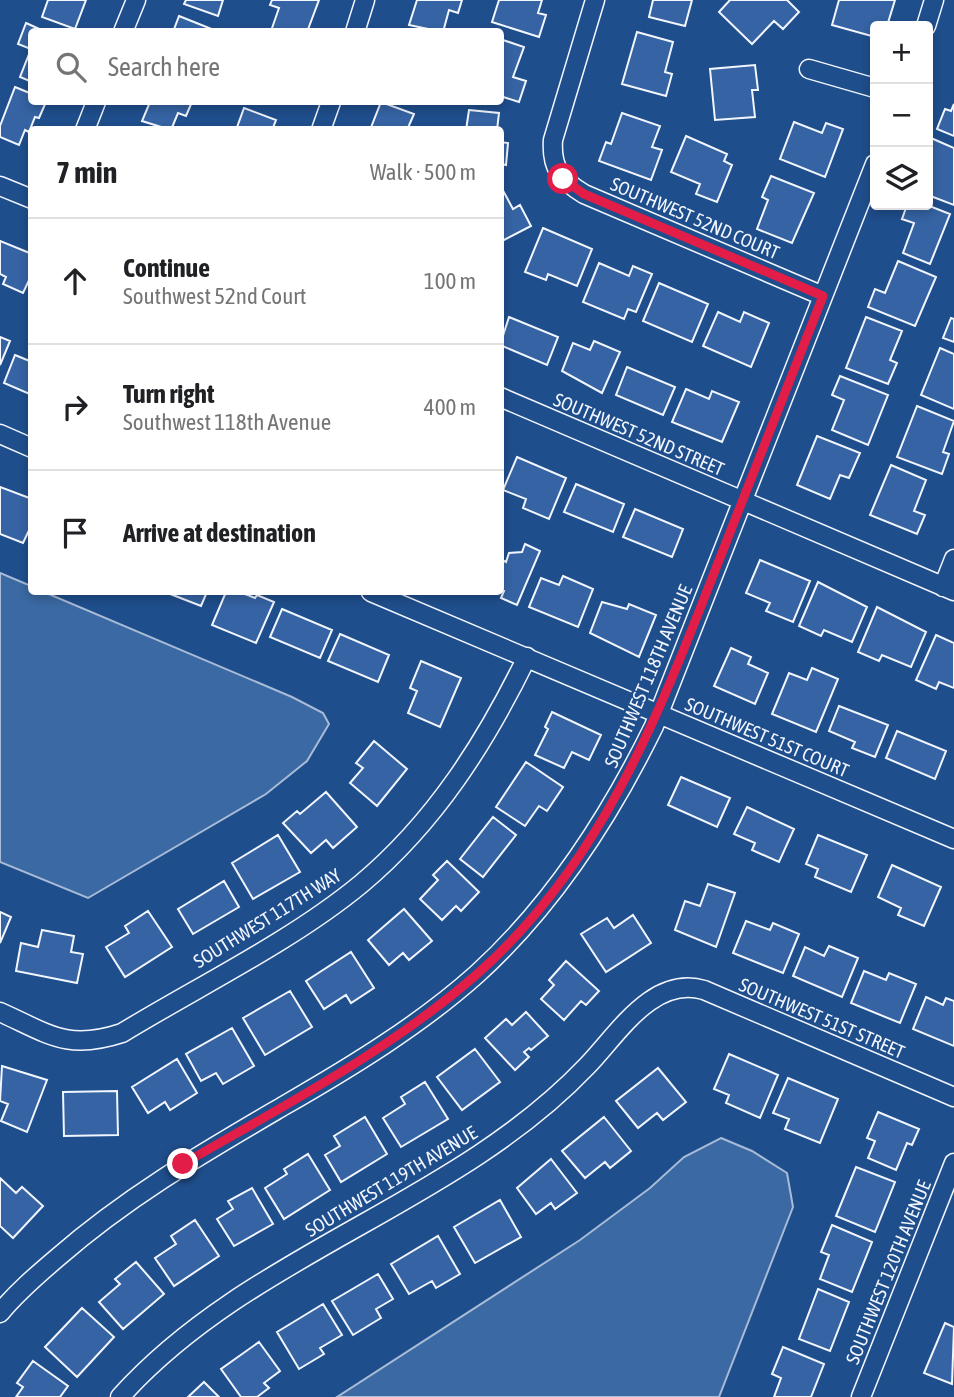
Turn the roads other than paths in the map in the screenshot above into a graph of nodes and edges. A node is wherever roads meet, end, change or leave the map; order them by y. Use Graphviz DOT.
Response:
graph roads {
  1 [pos="136,0"];
  2 [pos="365,0"];
  3 [pos="595,0"];
  4 [pos="934,0"];
  5 [pos="928,21"];
  6 [pos="125,28"];
  7 [pos="356,28"];
  8 [pos="809,69"];
  9 [pos="870,87"];
  10 [pos="95,105"];
  11 [pos="330,105"];
  12 [pos="87,126"];
  13 [pos="322,126"];
  14 [pos="870,177"];
  15 [pos="0,186"];
  16 [pos="28,197"];
  17 [pos="823,296"];
  18 [pos="504,399"];
  19 [pos="0,434"];
  20 [pos="28,446"];
  21 [pos="743,501"];
  22 [pos="954,559"];
  23 [pos="948,589"];
  24 [pos="378,595"];
  25 [pos="527,657"];
  26 [pos="658,714"];
  27 [pos="954,839"];
  28 [pos="672,988"];
  29 [pos="0,1012"];
  30 [pos="954,1097"];
  31 [pos="954,1163"];
  32 [pos="3,1304"];
  33 [pos="120,1397"];
  34 [pos="861,1397"];
  1 -- 6 [label="street"];
  2 -- 7 [label="street"];
  3 -- 17 [label="street, SOUTHWEST 52ND COURT"];
  4 -- 5 [label="street"];
  8 -- 9 [label="street"];
  10 -- 12 [label="street"];
  11 -- 13 [label="street"];
  14 -- 17 [label="street, SOUTHWEST 118TH AVENUE"];
  15 -- 16 [label="street"];
  17 -- 21 [label="street, SOUTHWEST 118TH AVENUE"];
  18 -- 21 [label="street, SOUTHWEST 52ND STREET"];
  19 -- 20 [label="street"];
  21 -- 23 [label="street, SOUTHWEST 52ND STREET"];
  21 -- 26 [label="street, SOUTHWEST 118TH AVENUE"];
  22 -- 23 [label="street"];
  24 -- 25 [label="street, SOUTHWEST 51ST COURT"];
  25 -- 26 [label="street, SOUTHWEST 51ST COURT"];
  25 -- 29 [label="street, SOUTHWEST 117TH WAY"];
  26 -- 27 [label="street, SOUTHWEST 51ST COURT"];
  26 -- 32 [label="street, SOUTHWEST 118TH AVENUE"];
  28 -- 30 [label="street, SOUTHWEST 51ST STREET"];
  28 -- 33 [label="street, SOUTHWEST 119TH AVENUE"];
  31 -- 34 [label="street, SOUTHWEST 120TH AVENUE"];
}
